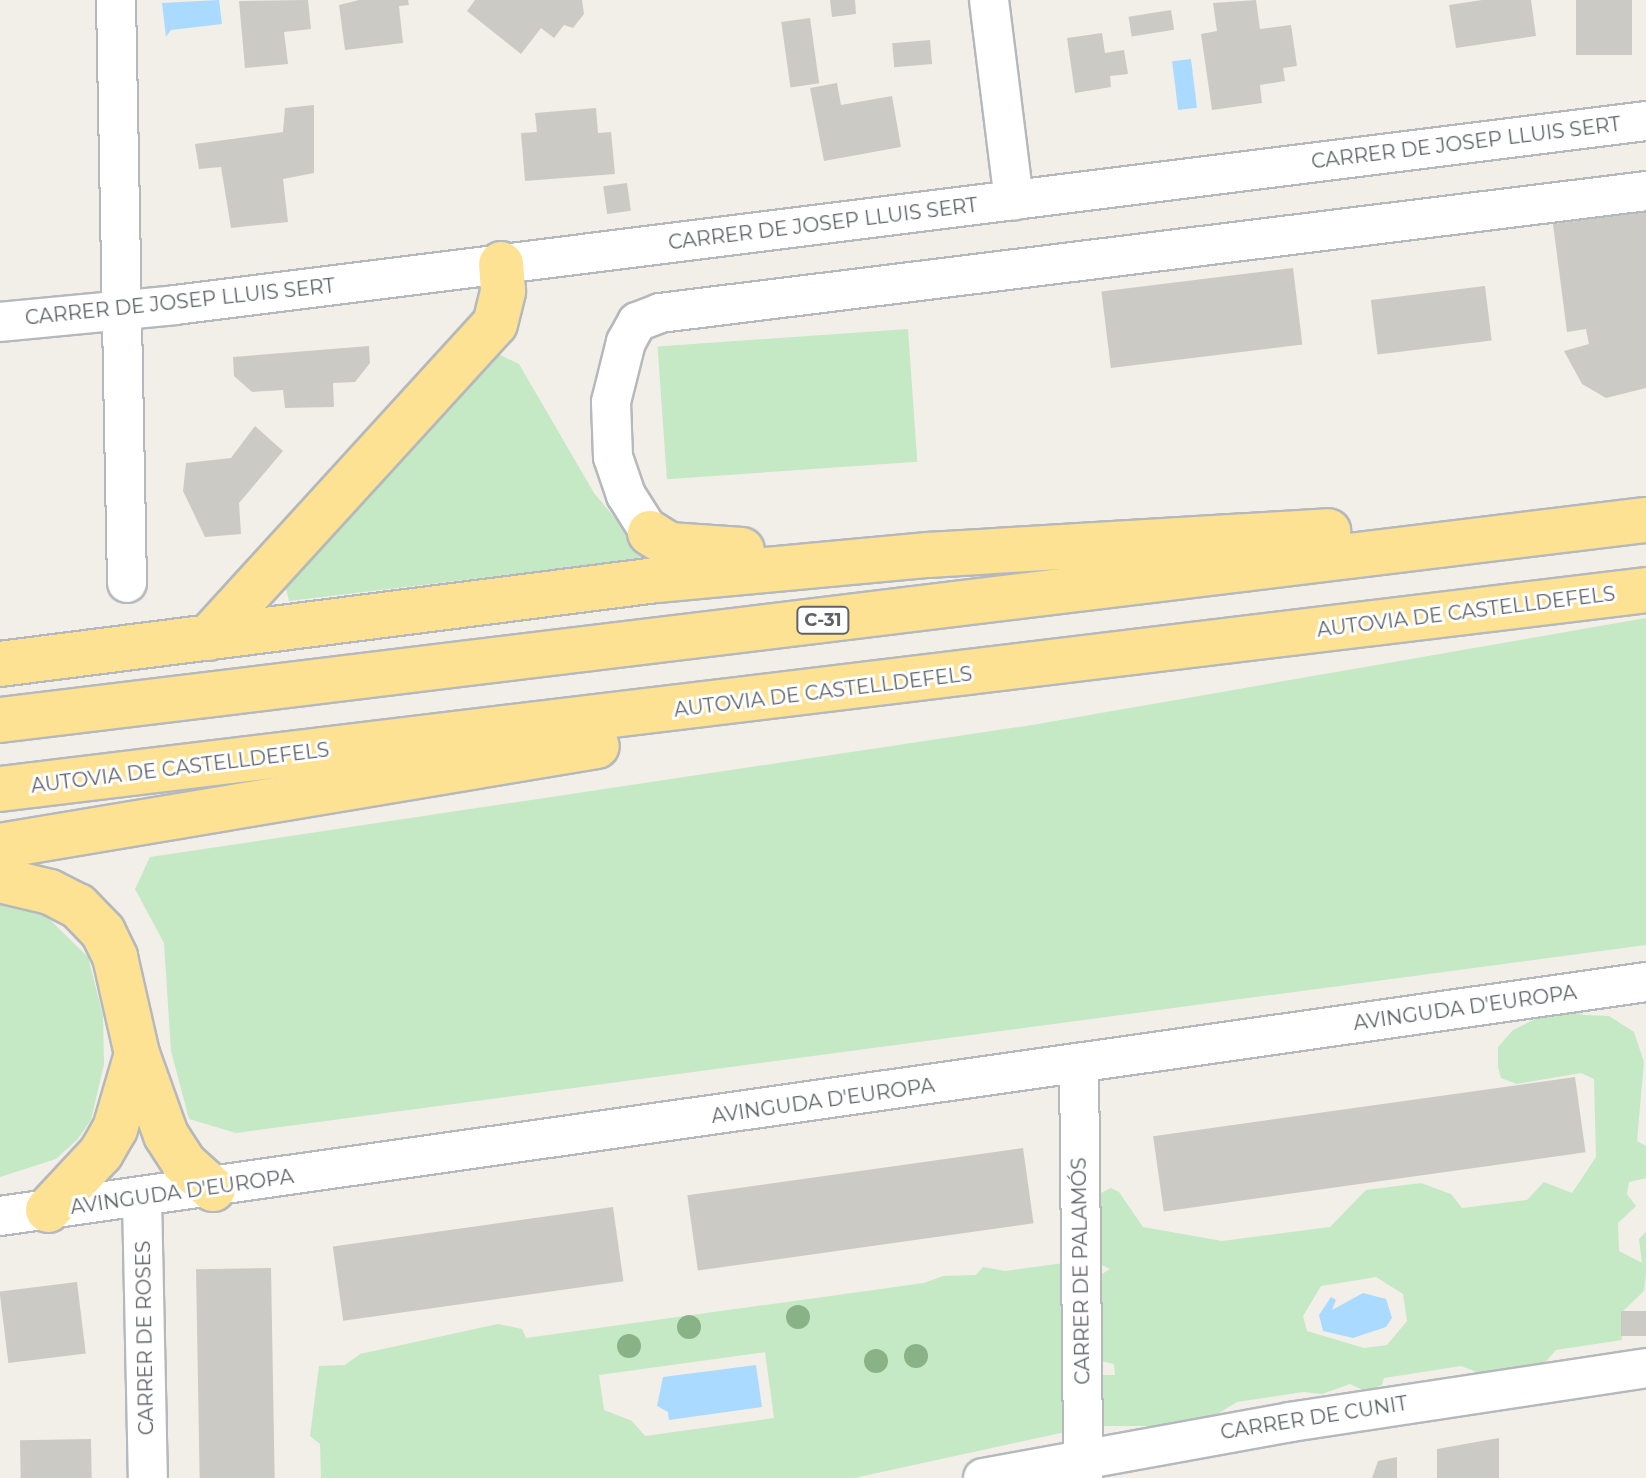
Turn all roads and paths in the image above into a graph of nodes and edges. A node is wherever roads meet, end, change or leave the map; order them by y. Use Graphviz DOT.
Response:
graph roads {
  1 [pos="116,0"];
  2 [pos="989,0"];
  3 [pos="1646,121"];
  4 [pos="1646,191"];
  5 [pos="1014,200"];
  6 [pos="501,264"];
  7 [pos="122,309"];
  8 [pos="0,322"];
  9 [pos="1646,518"];
  10 [pos="650,533"];
  11 [pos="928,555"];
  12 [pos="127,583"];
  13 [pos="1646,590"];
  14 [pos="208,638"];
  15 [pos="0,643"];
  16 [pos="133,648"];
  17 [pos="0,664"];
  18 [pos="1010,671"];
  19 [pos="0,720"];
  20 [pos="0,789"];
  21 [pos="0,846"];
  22 [pos="0,880"];
  23 [pos="1646,982"];
  24 [pos="137,1054"];
  25 [pos="1079,1064"];
  26 [pos="213,1189"];
  27 [pos="142,1198"];
  28 [pos="48,1210"];
  29 [pos="0,1216"];
  30 [pos="1646,1368"];
  31 [pos="1083,1468"];
  32 [pos="148,1478"];
  33 [pos="983,1478"];
  1 -- 7 [label="street"];
  2 -- 5 [label="street"];
  3 -- 5 [label="street, CARRER DE JOSEP LLUIS SERT"];
  4 -- 10 [label="street"];
  5 -- 6 [label="street, CARRER DE JOSEP LLUIS SERT"];
  6 -- 7 [label="street, CARRER DE JOSEP LLUIS SERT"];
  6 -- 14 [label="highway"];
  7 -- 8 [label="street, CARRER DE JOSEP LLUIS SERT"];
  7 -- 12 [label="street"];
  9 -- 11 [label="highway"];
  9 -- 19 [label="highway, C-31"];
  10 -- 11 [label="highway"];
  11 -- 14 [label="highway"];
  13 -- 18 [label="highway, AUTOVIA DE CASTELLDEFELS"];
  14 -- 16 [label="highway"];
  15 -- 16 [label="highway"];
  16 -- 17 [label="highway"];
  18 -- 20 [label="highway, AUTOVIA DE CASTELLDEFELS"];
  18 -- 21 [label="highway"];
  22 -- 24 [label="highway"];
  23 -- 25 [label="street, AVINGUDA D'EUROPA"];
  24 -- 26 [label="highway"];
  24 -- 28 [label="highway"];
  25 -- 26 [label="street, AVINGUDA D'EUROPA"];
  25 -- 31 [label="street, CARRER DE PALAMÓS"];
  26 -- 27 [label="street, AVINGUDA D'EUROPA"];
  27 -- 28 [label="street, AVINGUDA D'EUROPA"];
  27 -- 32 [label="street, CARRER DE ROSES"];
  28 -- 29 [label="street, AVINGUDA D'EUROPA"];
  30 -- 31 [label="street, CARRER DE CUNIT"];
  31 -- 33 [label="street, CARRER DE CUNIT"];
}
